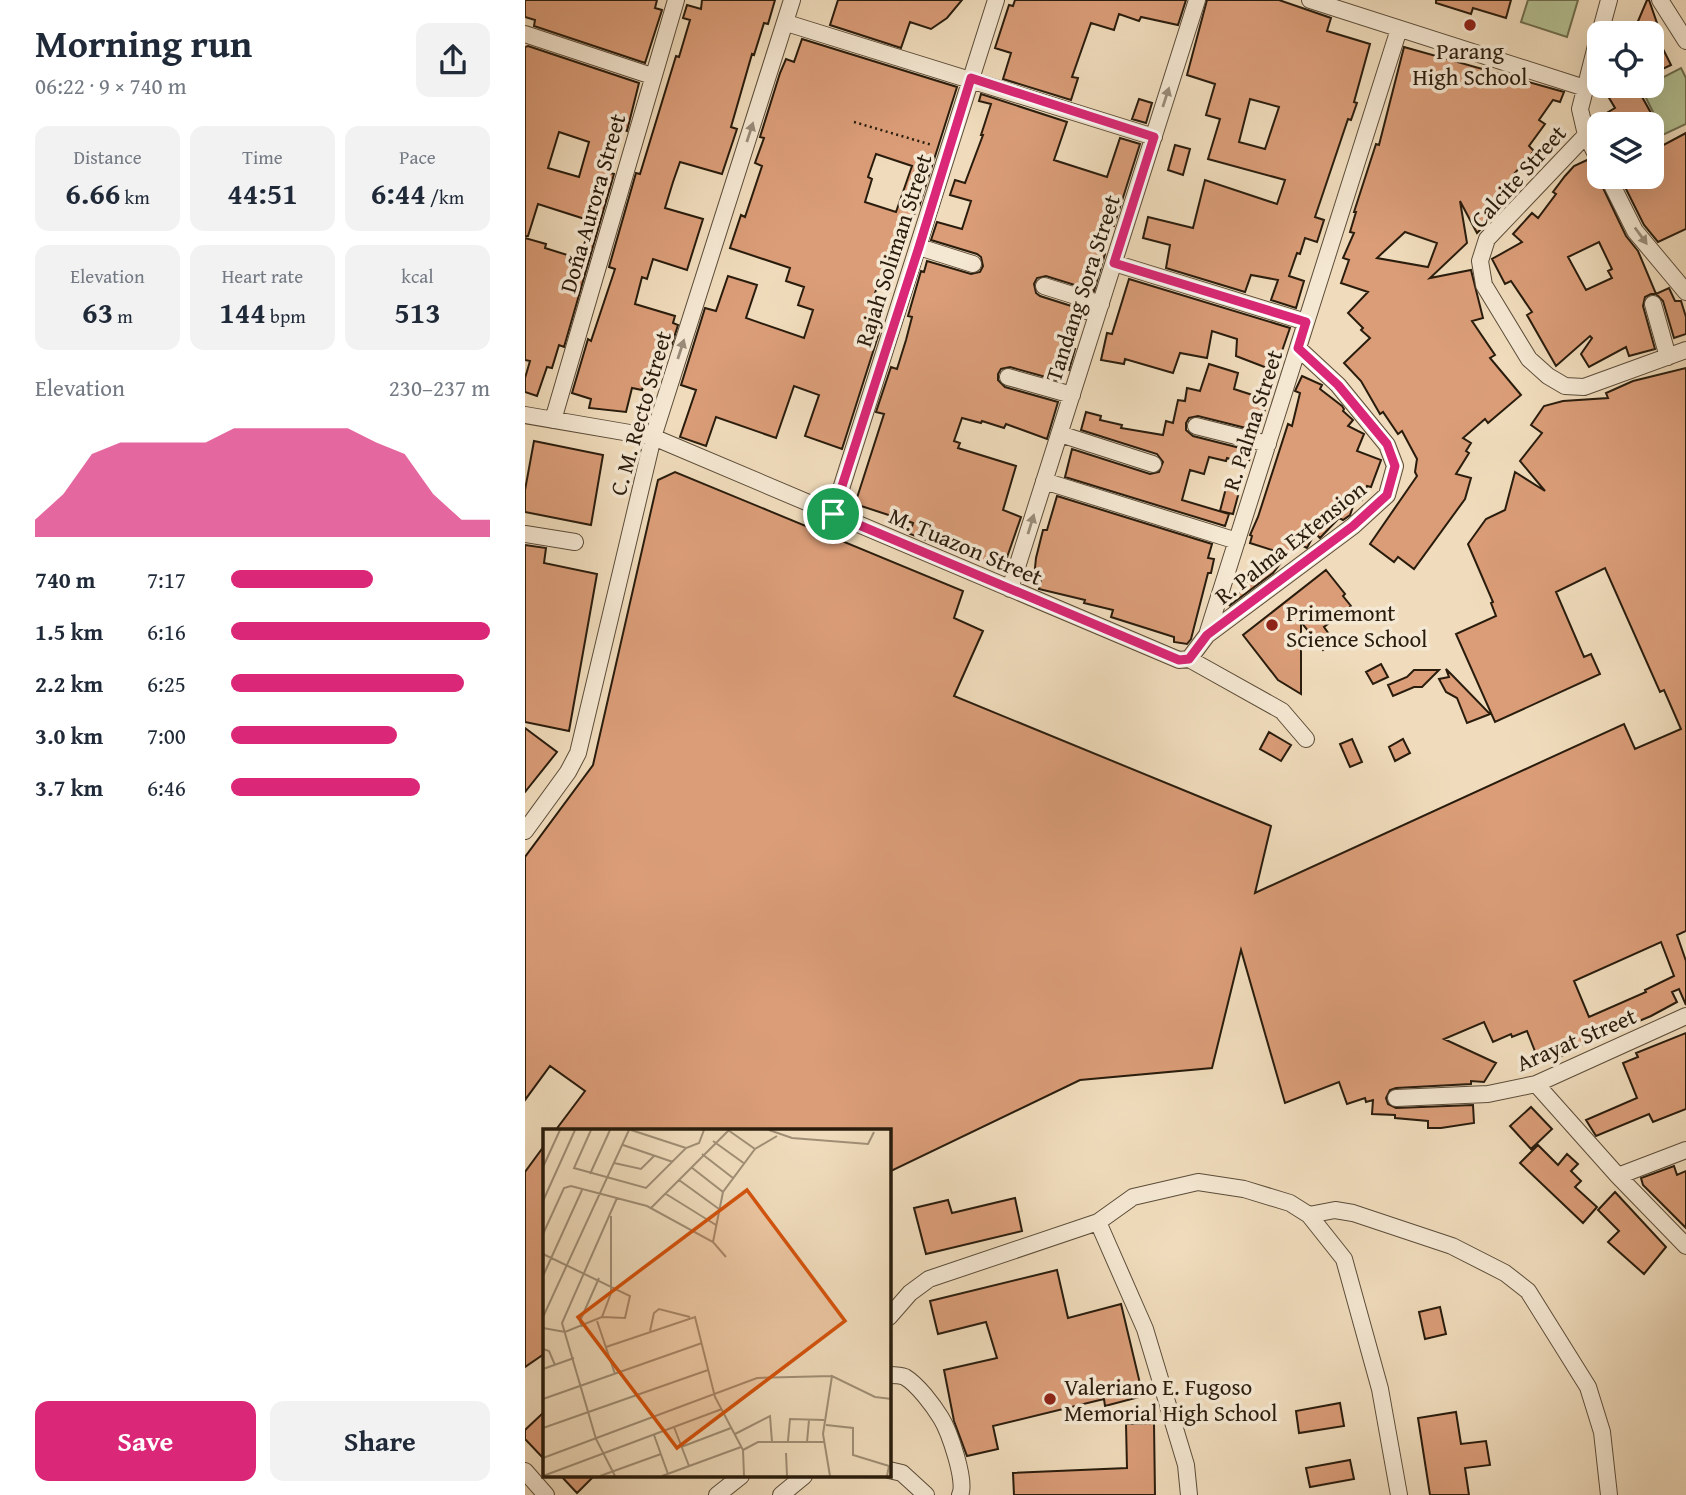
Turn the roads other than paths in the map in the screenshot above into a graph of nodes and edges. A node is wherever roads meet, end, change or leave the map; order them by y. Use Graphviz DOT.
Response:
graph roads {
  1 [pos="676,0"];
  2 [pos="792,0"];
  3 [pos="996,0"];
  4 [pos="1197,0"];
  5 [pos="1310,0"];
  6 [pos="1609,0"];
  7 [pos="1660,0"];
  8 [pos="1603,21"];
  9 [pos="793,24"];
  10 [pos="1399,29"];
  11 [pos="525,34"];
  12 [pos="1686,41"];
  13 [pos="652,76"];
  14 [pos="971,78"];
  15 [pos="1587,81"];
  16 [pos="1585,88"];
  17 [pos="1586,135"];
  18 [pos="1154,137"];
  19 [pos="1614,189"];
  20 [pos="919,247"];
  21 [pos="1114,263"];
  22 [pos="973,264"];
  23 [pos="1044,286"];
  24 [pos="1686,292"];
  25 [pos="1101,304"];
  26 [pos="1653,304"];
  27 [pos="1306,322"];
  28 [pos="1298,348"];
  29 [pos="1686,350"];
  30 [pos="1668,356"];
  31 [pos="1008,377"];
  32 [pos="1072,395"];
  33 [pos="525,415"];
  34 [pos="553,420"];
  35 [pos="1196,426"];
  36 [pos="1060,434"];
  37 [pos="653,437"];
  38 [pos="1268,444"];
  39 [pos="1153,464"];
  40 [pos="1044,481"];
  41 [pos="833,514"];
  42 [pos="525,534"];
  43 [pos="1237,541"];
  44 [pos="575,542"];
  45 [pos="1010,589"];
  46 [pos="1207,635"];
  47 [pos="1189,659"];
  48 [pos="1305,739"];
  49 [pos="525,831"];
  50 [pos="1686,1016"];
  51 [pos="1536,1084"];
  52 [pos="1397,1098"];
  53 [pos="1686,1150"];
  54 [pos="1618,1177"];
  55 [pos="1309,1216"];
  56 [pos="1098,1222"];
  57 [pos="1686,1246"];
  58 [pos="891,1315"];
  59 [pos="891,1375"];
  60 [pos="891,1470"];
  61 [pos="525,1471"];
  62 [pos="738,1478"];
  63 [pos="802,1478"];
  64 [pos="546,1495"];
  65 [pos="716,1495"];
  66 [pos="781,1495"];
  67 [pos="926,1495"];
  68 [pos="960,1495"];
  69 [pos="1189,1495"];
  70 [pos="1399,1495"];
  71 [pos="1609,1495"];
  1 -- 13 [label="street, Doña Aurora Street"];
  37 -- 2 [label="street, C. M. Recto Street, one-way"];
  3 -- 14 [label="street, Rajah Soliman Street"];
  18 -- 4 [label="street, Tandang Sora Street, one-way"];
  5 -- 10 [label="street"];
  6 -- 8 [label="street, Calcite Street"];
  7 -- 12 [label="street"];
  9 -- 14 [label="street"];
  10 -- 16 [label="street"];
  10 -- 27 [label="street, R. Palma Street"];
  11 -- 13 [label="street"];
  13 -- 34 [label="street, Doña Aurora Street"];
  14 -- 18 [label="street"];
  14 -- 20 [label="street, Rajah Soliman Street"];
  15 -- 16 [label="street, Calcite Street"];
  16 -- 17 [label="street, Calcite Street"];
  17 -- 30 [label="street, Calcite Street"];
  18 -- 21 [label="street, Tandang Sora Street"];
  19 -- 24 [label="street, one-way"];
  20 -- 22 [label="street"];
  20 -- 41 [label="street, Rajah Soliman Street"];
  21 -- 25 [label="street, Tandang Sora Street"];
  21 -- 27 [label="street"];
  23 -- 25 [label="street"];
  25 -- 32 [label="street, Tandang Sora Street"];
  26 -- 30 [label="street"];
  27 -- 28 [label="street, R. Palma Street"];
  28 -- 38 [label="street, R. Palma Street"];
  28 -- 46 [label="street, R. Palma Extension"];
  29 -- 30 [label="street"];
  31 -- 32 [label="street"];
  32 -- 36 [label="street, Tandang Sora Street"];
  33 -- 34 [label="street, M. Tuazon Street"];
  34 -- 37 [label="street, M. Tuazon Street"];
  35 -- 38 [label="street"];
  36 -- 39 [label="street"];
  36 -- 40 [label="street, Tandang Sora Street"];
  37 -- 41 [label="street, M. Tuazon Street"];
  37 -- 49 [label="street, C. M. Recto Street"];
  38 -- 43 [label="street, R. Palma Street"];
  40 -- 43 [label="street"];
  45 -- 40 [label="street, Tandang Sora Street, one-way"];
  41 -- 45 [label="street, M. Tuazon Street"];
  42 -- 44 [label="street"];
  43 -- 46 [label="street, R. Palma Street"];
  45 -- 47 [label="street, M. Tuazon Street"];
  46 -- 47 [label="street, R. Palma Street"];
  47 -- 48 [label="street, M. Tuazon Street"];
  50 -- 51 [label="street, Arayat Street"];
  51 -- 52 [label="street, Arayat Street"];
  51 -- 54 [label="street"];
  53 -- 54 [label="street"];
  54 -- 57 [label="street"];
  55 -- 56 [label="street"];
  55 -- 70 [label="street"];
  55 -- 71 [label="street"];
  56 -- 58 [label="street"];
  56 -- 69 [label="street"];
  59 -- 68 [label="street"];
  60 -- 67 [label="street"];
  61 -- 64 [label="street"];
  62 -- 65 [label="street"];
  63 -- 66 [label="street"];
}
